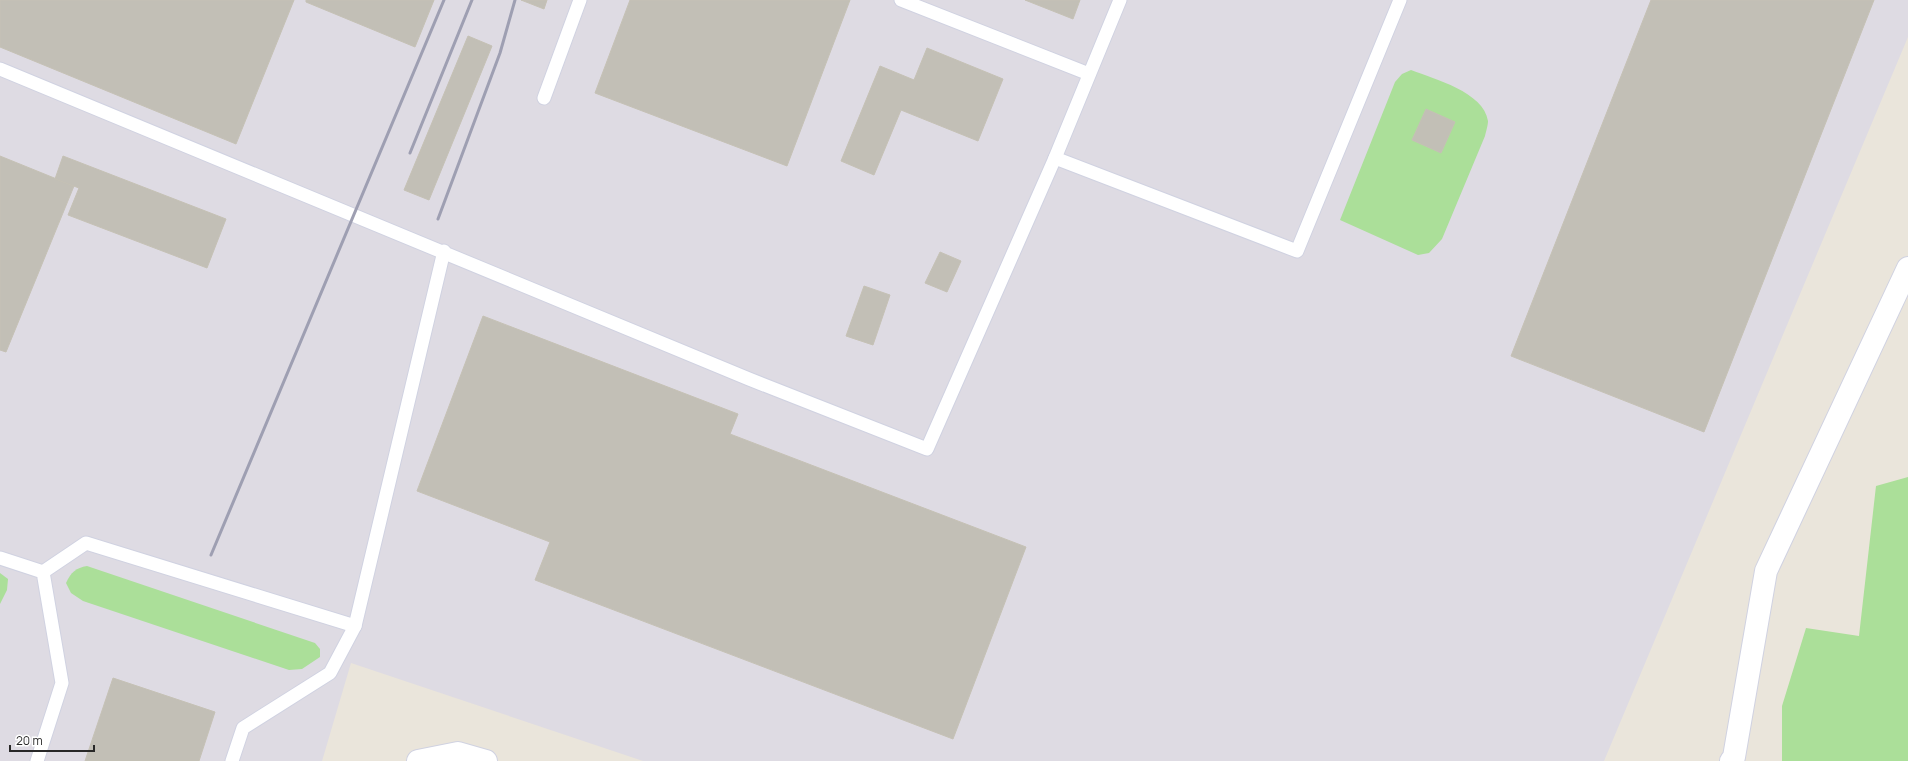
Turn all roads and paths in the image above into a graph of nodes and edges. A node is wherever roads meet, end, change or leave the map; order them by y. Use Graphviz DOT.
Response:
graph roads {
  1 [pos="580,0"];
  2 [pos="901,0"];
  3 [pos="1120,0"];
  4 [pos="1400,0"];
  5 [pos="0,68"];
  6 [pos="1088,74"];
  7 [pos="544,98"];
  8 [pos="1055,158"];
  9 [pos="444,251"];
  10 [pos="1908,268"];
  11 [pos="0,558"];
  12 [pos="43,572"];
  13 [pos="355,626"];
  14 [pos="37,761"];
  15 [pos="232,761"];
  16 [pos="418,761"];
  17 [pos="486,761"];
  18 [pos="1732,761"];
  1 -- 7 [label="lane"];
  2 -- 6 [label="lane"];
  3 -- 6 [label="lane"];
  4 -- 8 [label="lane"];
  5 -- 9 [label="lane"];
  6 -- 8 [label="lane"];
  8 -- 9 [label="lane"];
  9 -- 13 [label="lane"];
  10 -- 18 [label="street"];
  11 -- 12 [label="lane"];
  12 -- 13 [label="lane"];
  12 -- 14 [label="lane"];
  13 -- 15 [label="lane"];
  16 -- 17 [label="street"];
}
